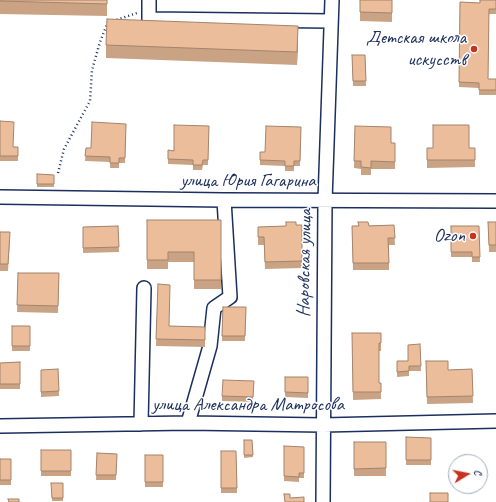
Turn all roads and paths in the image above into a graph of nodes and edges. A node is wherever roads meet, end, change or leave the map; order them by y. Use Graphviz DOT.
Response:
graph roads {
  1 [pos="332,0"];
  2 [pos="149,5"];
  3 [pos="331,20"];
  4 [pos="58,173"];
  5 [pos="0,197"];
  6 [pos="224,200"];
  7 [pos="324,201"];
  8 [pos="496,201"];
  9 [pos="144,288"];
  10 [pos="496,421"];
  11 [pos="188,423"];
  12 [pos="141,424"];
  13 [pos="322,425"];
  14 [pos="0,426"];
  15 [pos="323,502"];
  1 -- 3 [label="street, Наровская улица"];
  2 -- 3 [label="street"];
  2 -- 4 [label="path"];
  3 -- 7 [label="street, Наровская улица"];
  5 -- 6 [label="street, улица Юрия Гагарина"];
  6 -- 7 [label="street, улица Юрия Гагарина"];
  6 -- 11 [label="street"];
  7 -- 8 [label="street, улица Юрия Гагарина"];
  7 -- 13 [label="street, Наровская улица"];
  9 -- 12 [label="street"];
  10 -- 13 [label="street, улица Александра Матросова"];
  11 -- 12 [label="street, улица Александра Матросова"];
  11 -- 13 [label="street, улица Александра Матросова"];
  12 -- 14 [label="street, улица Александра Матросова"];
  13 -- 15 [label="street, Наровская улица"];
}
